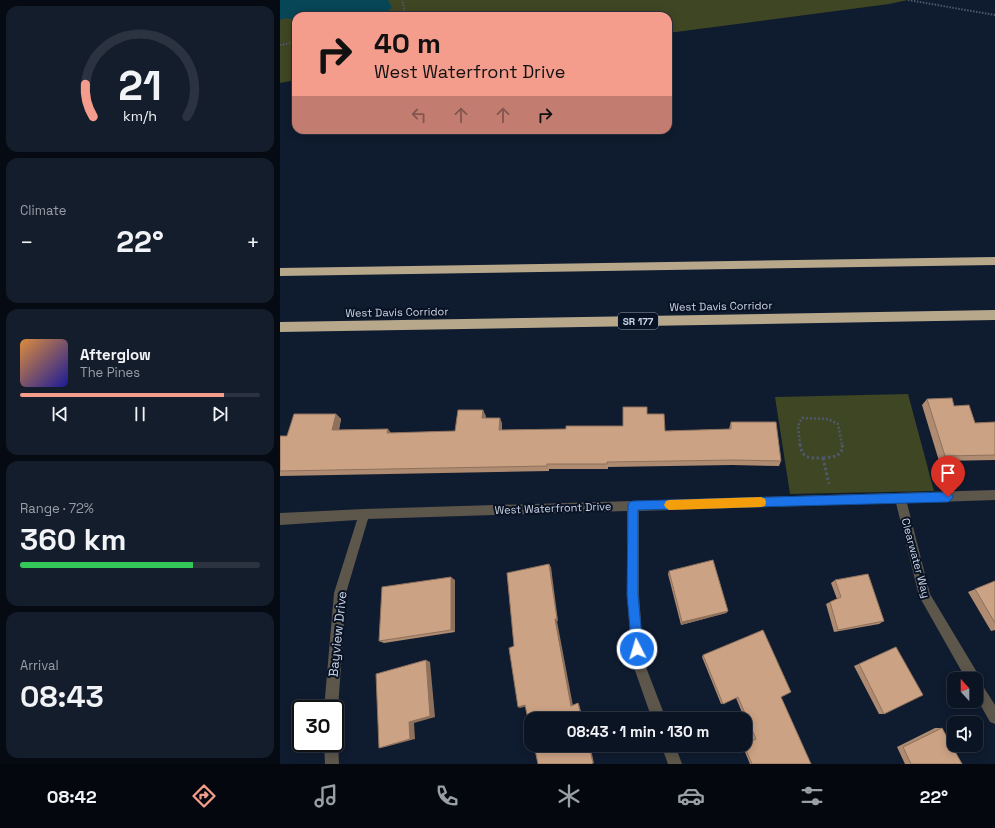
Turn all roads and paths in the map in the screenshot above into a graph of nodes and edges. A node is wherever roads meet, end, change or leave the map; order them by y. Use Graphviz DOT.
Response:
graph roads {
  1 [pos="402,0"];
  2 [pos="908,0"];
  3 [pos="403,12"];
  4 [pos="995,15"];
  5 [pos="292,43"];
  6 [pos="280,45"];
  7 [pos="995,261"];
  8 [pos="280,272"];
  9 [pos="995,315"];
  10 [pos="280,326"];
  11 [pos="823,458"];
  12 [pos="829,484"];
  13 [pos="995,495"];
  14 [pos="900,498"];
  15 [pos="633,506"];
  16 [pos="364,514"];
  17 [pos="280,519"];
  18 [pos="968,672"];
  19 [pos="983,697"];
  20 [pos="332,700"];
  21 [pos="656,712"];
  22 [pos="995,717"];
  23 [pos="332,752"];
  24 [pos="671,752"];
  25 [pos="332,764"];
  26 [pos="675,764"];
  1 -- 3 [label="path"];
  2 -- 4 [label="path"];
  5 -- 6 [label="path"];
  7 -- 8 [label="highway"];
  9 -- 10 [label="highway, West Davis Corridor / SR 177"];
  11 -- 11 [label="path"];
  11 -- 12 [label="path"];
  13 -- 14 [label="street, West Waterfront Drive"];
  14 -- 15 [label="street, West Waterfront Drive"];
  14 -- 18 [label="street, Clearwater Way"];
  15 -- 16 [label="street, West Waterfront Drive"];
  15 -- 21 [label="street"];
  16 -- 17 [label="street, West Waterfront Drive"];
  16 -- 20 [label="street, Bayview Drive"];
  19 -- 22 [label="street"];
  23 -- 25 [label="street"];
  24 -- 26 [label="street"];
}
